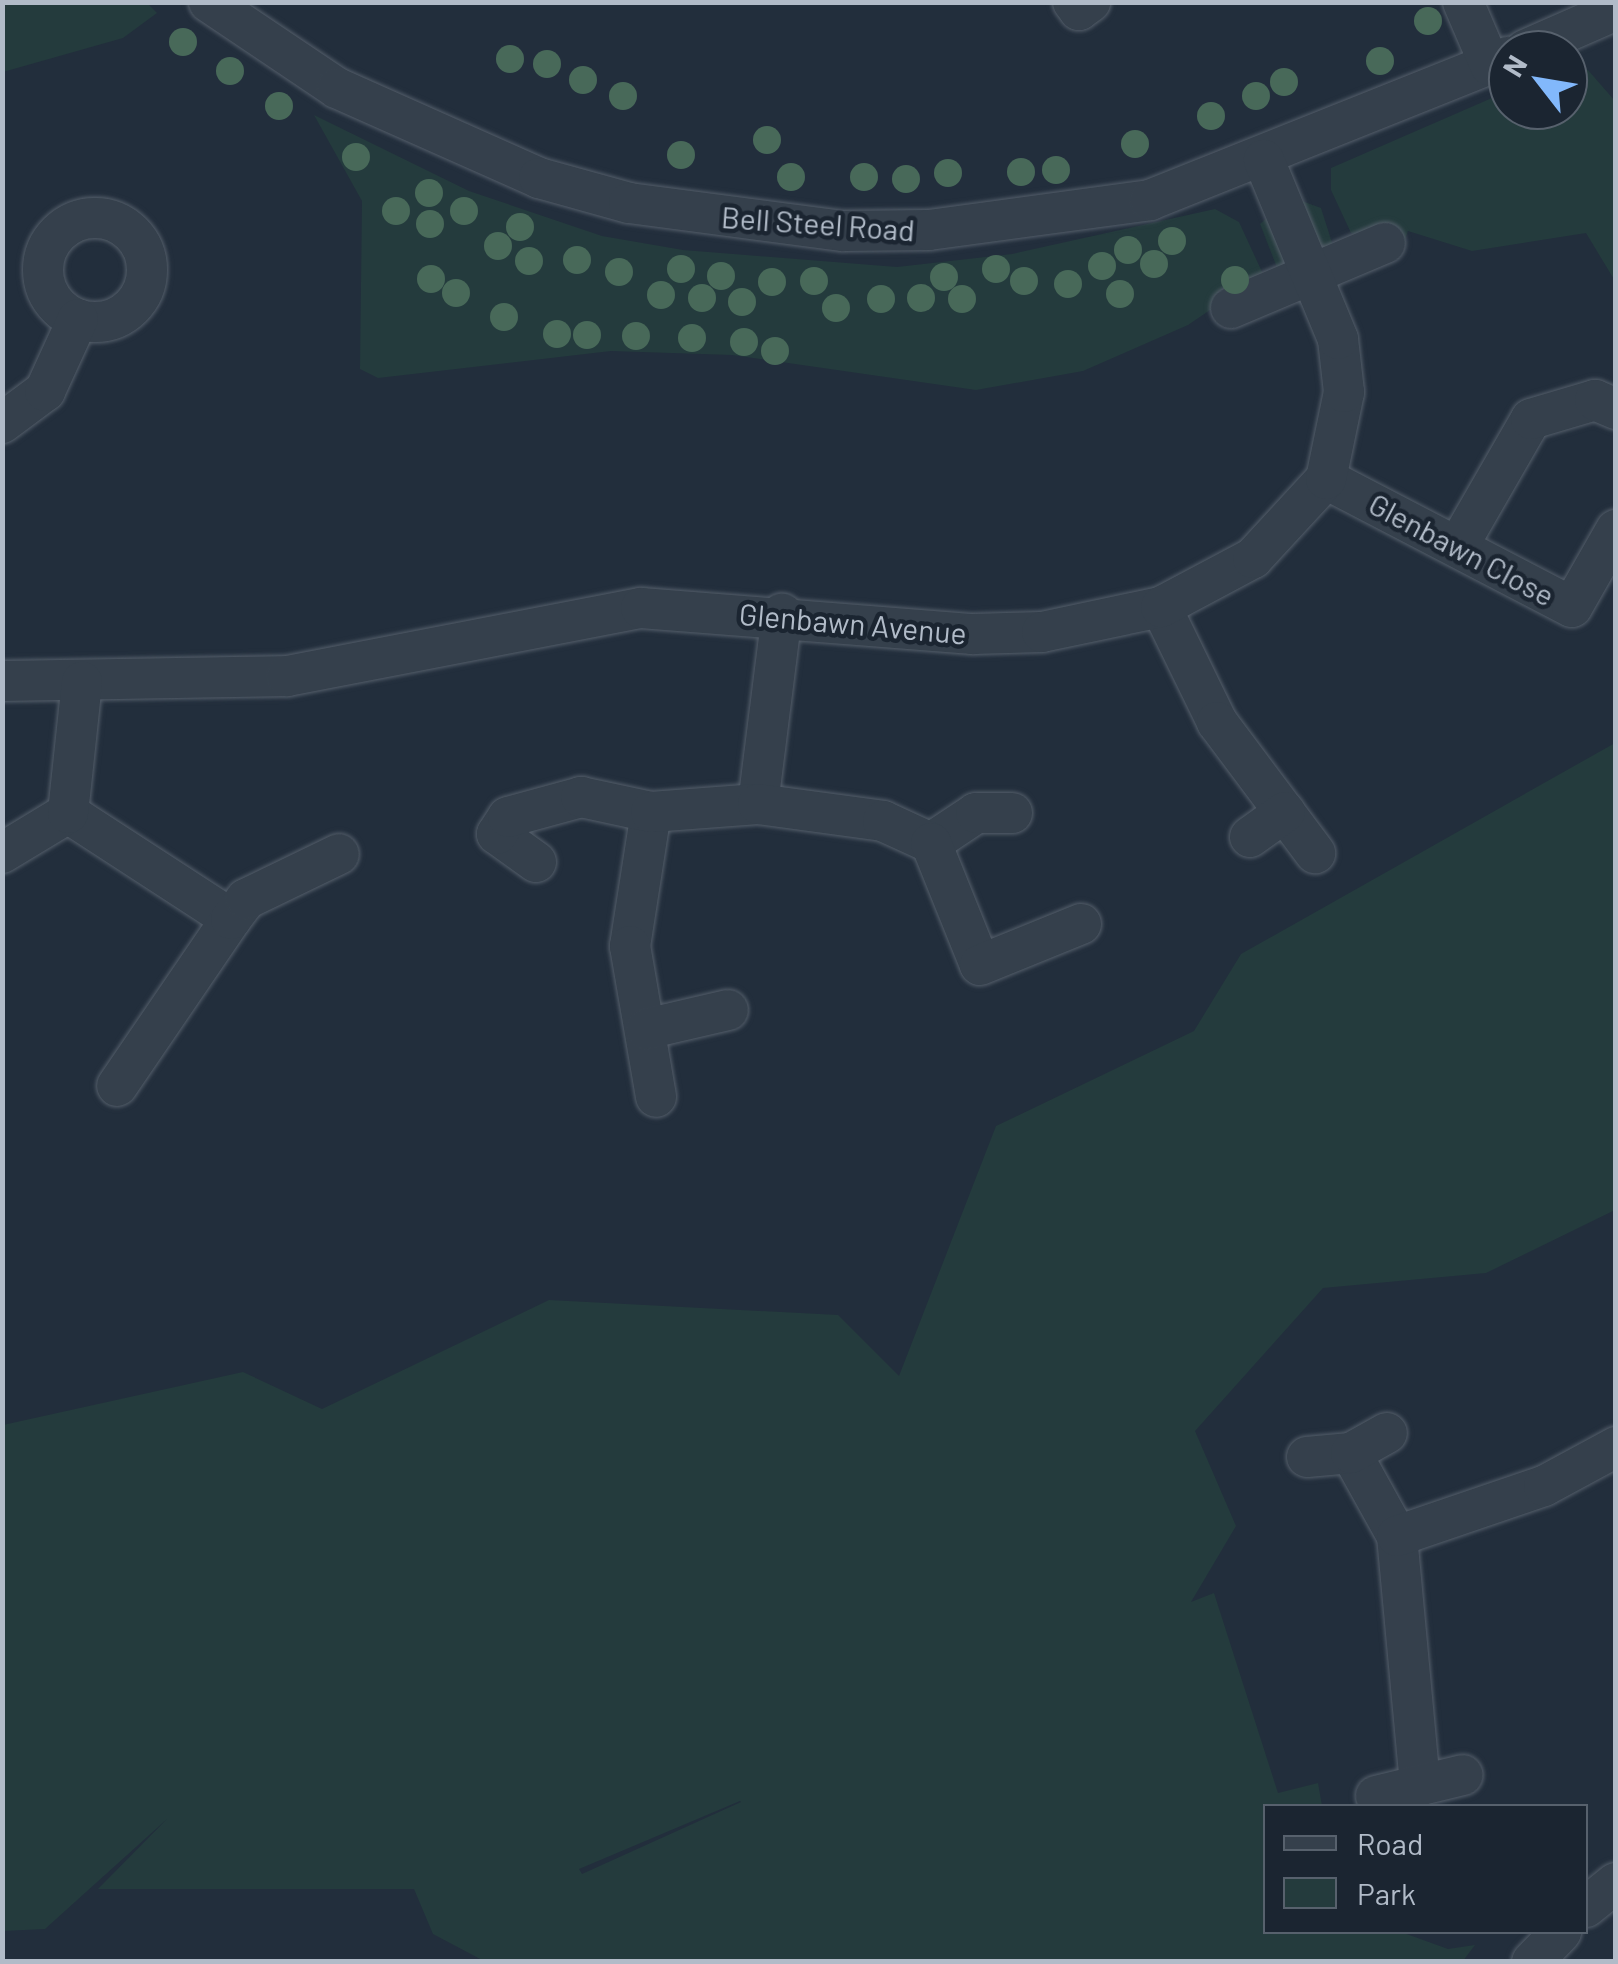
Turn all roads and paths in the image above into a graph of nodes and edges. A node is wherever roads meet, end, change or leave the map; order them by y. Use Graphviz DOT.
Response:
graph roads {
  1 [pos="208,2"];
  2 [pos="1073,2"];
  3 [pos="1090,2"];
  4 [pos="1463,2"];
  5 [pos="1616,10"];
  6 [pos="1570,30"];
  7 [pos="1488,33"];
  8 [pos="1488,65"];
  9 [pos="1264,160"];
  10 [pos="1386,243"];
  11 [pos="1312,274"];
  12 [pos="1231,308"];
  13 [pos="78,319"];
  14 [pos="1616,409"];
  15 [pos="2,423"];
  16 [pos="1326,478"];
  17 [pos="1616,530"];
  18 [pos="1458,546"];
  19 [pos="1161,606"];
  20 [pos="782,614"];
  21 [pos="2,681"];
  22 [pos="82,682"];
  23 [pos="758,804"];
  24 [pos="650,812"];
  25 [pos="1012,812"];
  26 [pos="1285,812"];
  27 [pos="68,813"];
  28 [pos="1250,837"];
  29 [pos="931,842"];
  30 [pos="1315,853"];
  31 [pos="2,854"];
  32 [pos="339,854"];
  33 [pos="536,862"];
  34 [pos="231,919"];
  35 [pos="1081,924"];
  36 [pos="728,1010"];
  37 [pos="646,1030"];
  38 [pos="117,1086"];
  39 [pos="656,1097"];
  40 [pos="1387,1433"];
  41 [pos="1616,1448"];
  42 [pos="1352,1453"];
  43 [pos="1307,1457"];
  44 [pos="1397,1536"];
  45 [pos="1464,1775"];
  46 [pos="1420,1785"];
  47 [pos="1376,1796"];
  48 [pos="1616,1883"];
  49 [pos="1588,1906"];
  50 [pos="1559,1934"];
  51 [pos="1532,1962"];
  1 -- 9 [label="street, Bell Steel Road"];
  2 -- 3 [label="street"];
  4 -- 7 [label="street"];
  5 -- 6 [label="street, Bell Steel Road"];
  8 -- 9 [label="street, Bell Steel Road"];
  9 -- 11 [label="street"];
  10 -- 11 [label="street"];
  11 -- 12 [label="street"];
  11 -- 16 [label="street"];
  13 -- 15 [label="street"];
  14 -- 18 [label="street"];
  16 -- 18 [label="street, Glenbawn Close"];
  16 -- 19 [label="street, Glenbawn Avenue"];
  17 -- 18 [label="street, Glenbawn Close"];
  19 -- 20 [label="street, Glenbawn Avenue"];
  19 -- 26 [label="street"];
  20 -- 22 [label="street, Glenbawn Avenue"];
  20 -- 23 [label="street"];
  21 -- 22 [label="street, Glenbawn Avenue"];
  22 -- 27 [label="street"];
  23 -- 24 [label="street"];
  23 -- 29 [label="street"];
  24 -- 33 [label="street"];
  24 -- 37 [label="street"];
  25 -- 29 [label="street"];
  26 -- 28 [label="street"];
  26 -- 30 [label="street"];
  27 -- 31 [label="street"];
  27 -- 34 [label="street"];
  29 -- 35 [label="street"];
  32 -- 34 [label="street"];
  34 -- 38 [label="street"];
  36 -- 37 [label="street"];
  37 -- 39 [label="street"];
  40 -- 42 [label="street"];
  41 -- 44 [label="street"];
  42 -- 43 [label="street"];
  42 -- 44 [label="street"];
  44 -- 46 [label="street"];
  45 -- 46 [label="street"];
  46 -- 47 [label="street"];
  48 -- 49 [label="street"];
  50 -- 51 [label="street"];
}
